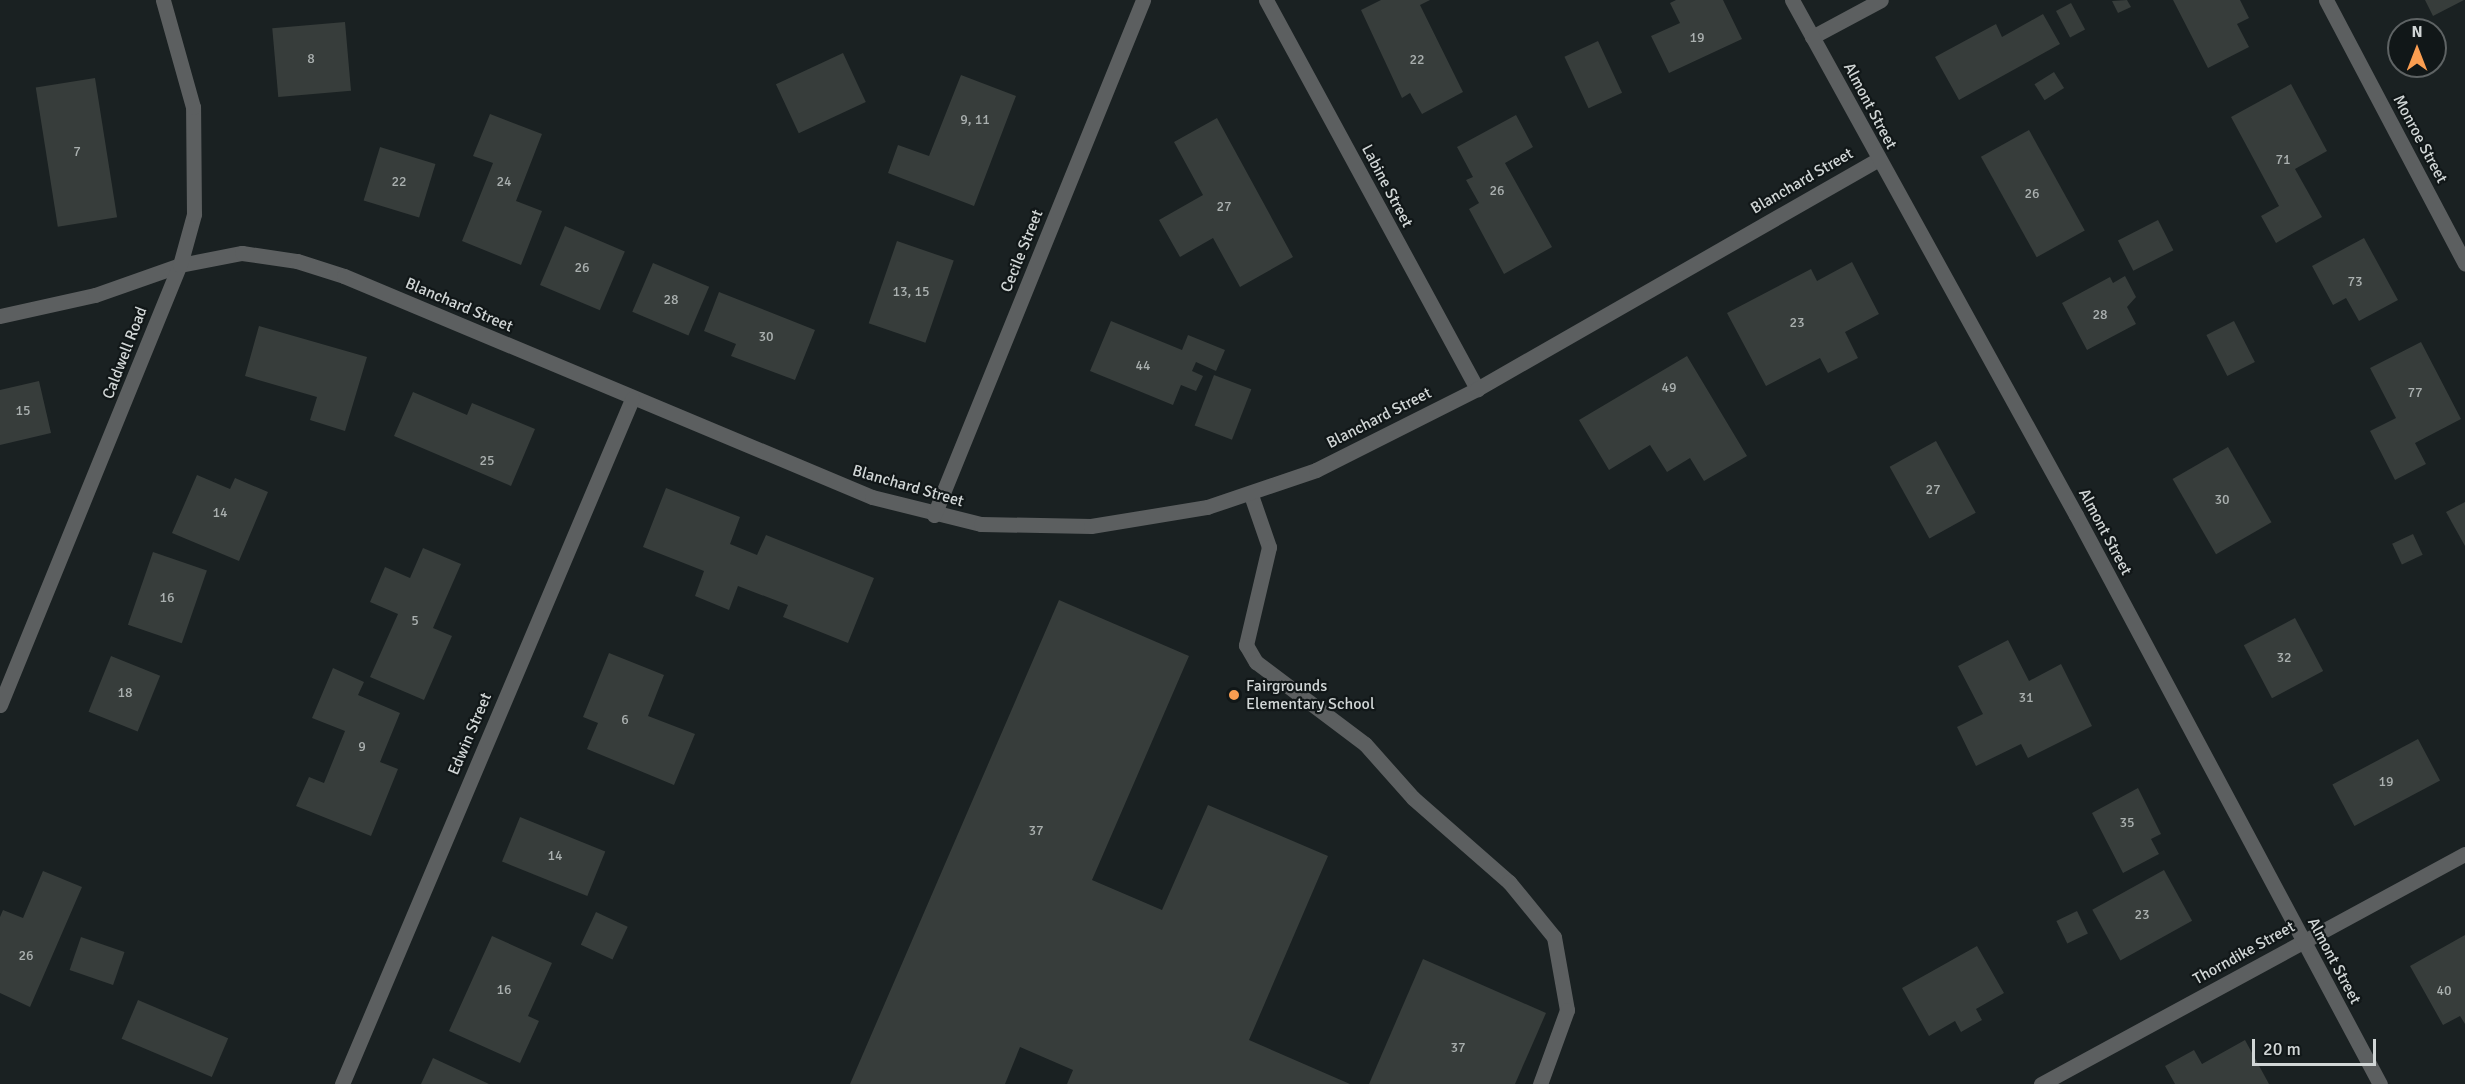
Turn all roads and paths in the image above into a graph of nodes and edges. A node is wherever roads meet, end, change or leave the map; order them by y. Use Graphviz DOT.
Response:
graph roads {
  1 [pos="163,0"];
  2 [pos="1143,0"];
  3 [pos="1266,0"];
  4 [pos="1792,0"];
  5 [pos="1881,0"];
  6 [pos="2326,0"];
  7 [pos="1812,37"];
  8 [pos="1878,159"];
  9 [pos="2465,264"];
  10 [pos="180,265"];
  11 [pos="0,316"];
  12 [pos="1477,388"];
  13 [pos="632,399"];
  14 [pos="1251,495"];
  15 [pos="934,515"];
  16 [pos="0,705"];
  17 [pos="2465,854"];
  18 [pos="2302,941"];
  19 [pos="342,1084"];
  20 [pos="1540,1084"];
  21 [pos="2041,1084"];
  22 [pos="2380,1084"];
  1 -- 10 [label="street, Caldwell Road"];
  2 -- 15 [label="street, Cecile Street"];
  3 -- 12 [label="street, Labine Street"];
  4 -- 7 [label="street, Almont Street"];
  5 -- 7 [label="street"];
  6 -- 9 [label="street, Monroe Street"];
  7 -- 8 [label="street, Almont Street"];
  8 -- 12 [label="street, Blanchard Street"];
  8 -- 18 [label="street, Almont Street"];
  10 -- 11 [label="street, Blanchard Street"];
  10 -- 13 [label="street, Blanchard Street"];
  10 -- 16 [label="street, Caldwell Road"];
  12 -- 14 [label="street, Blanchard Street"];
  13 -- 15 [label="street, Blanchard Street"];
  13 -- 19 [label="street, Edwin Street"];
  14 -- 15 [label="street, Blanchard Street"];
  14 -- 20 [label="street"];
  17 -- 18 [label="street, Thorndike Street"];
  18 -- 21 [label="street, Thorndike Street"];
  18 -- 22 [label="street, Almont Street"];
}
